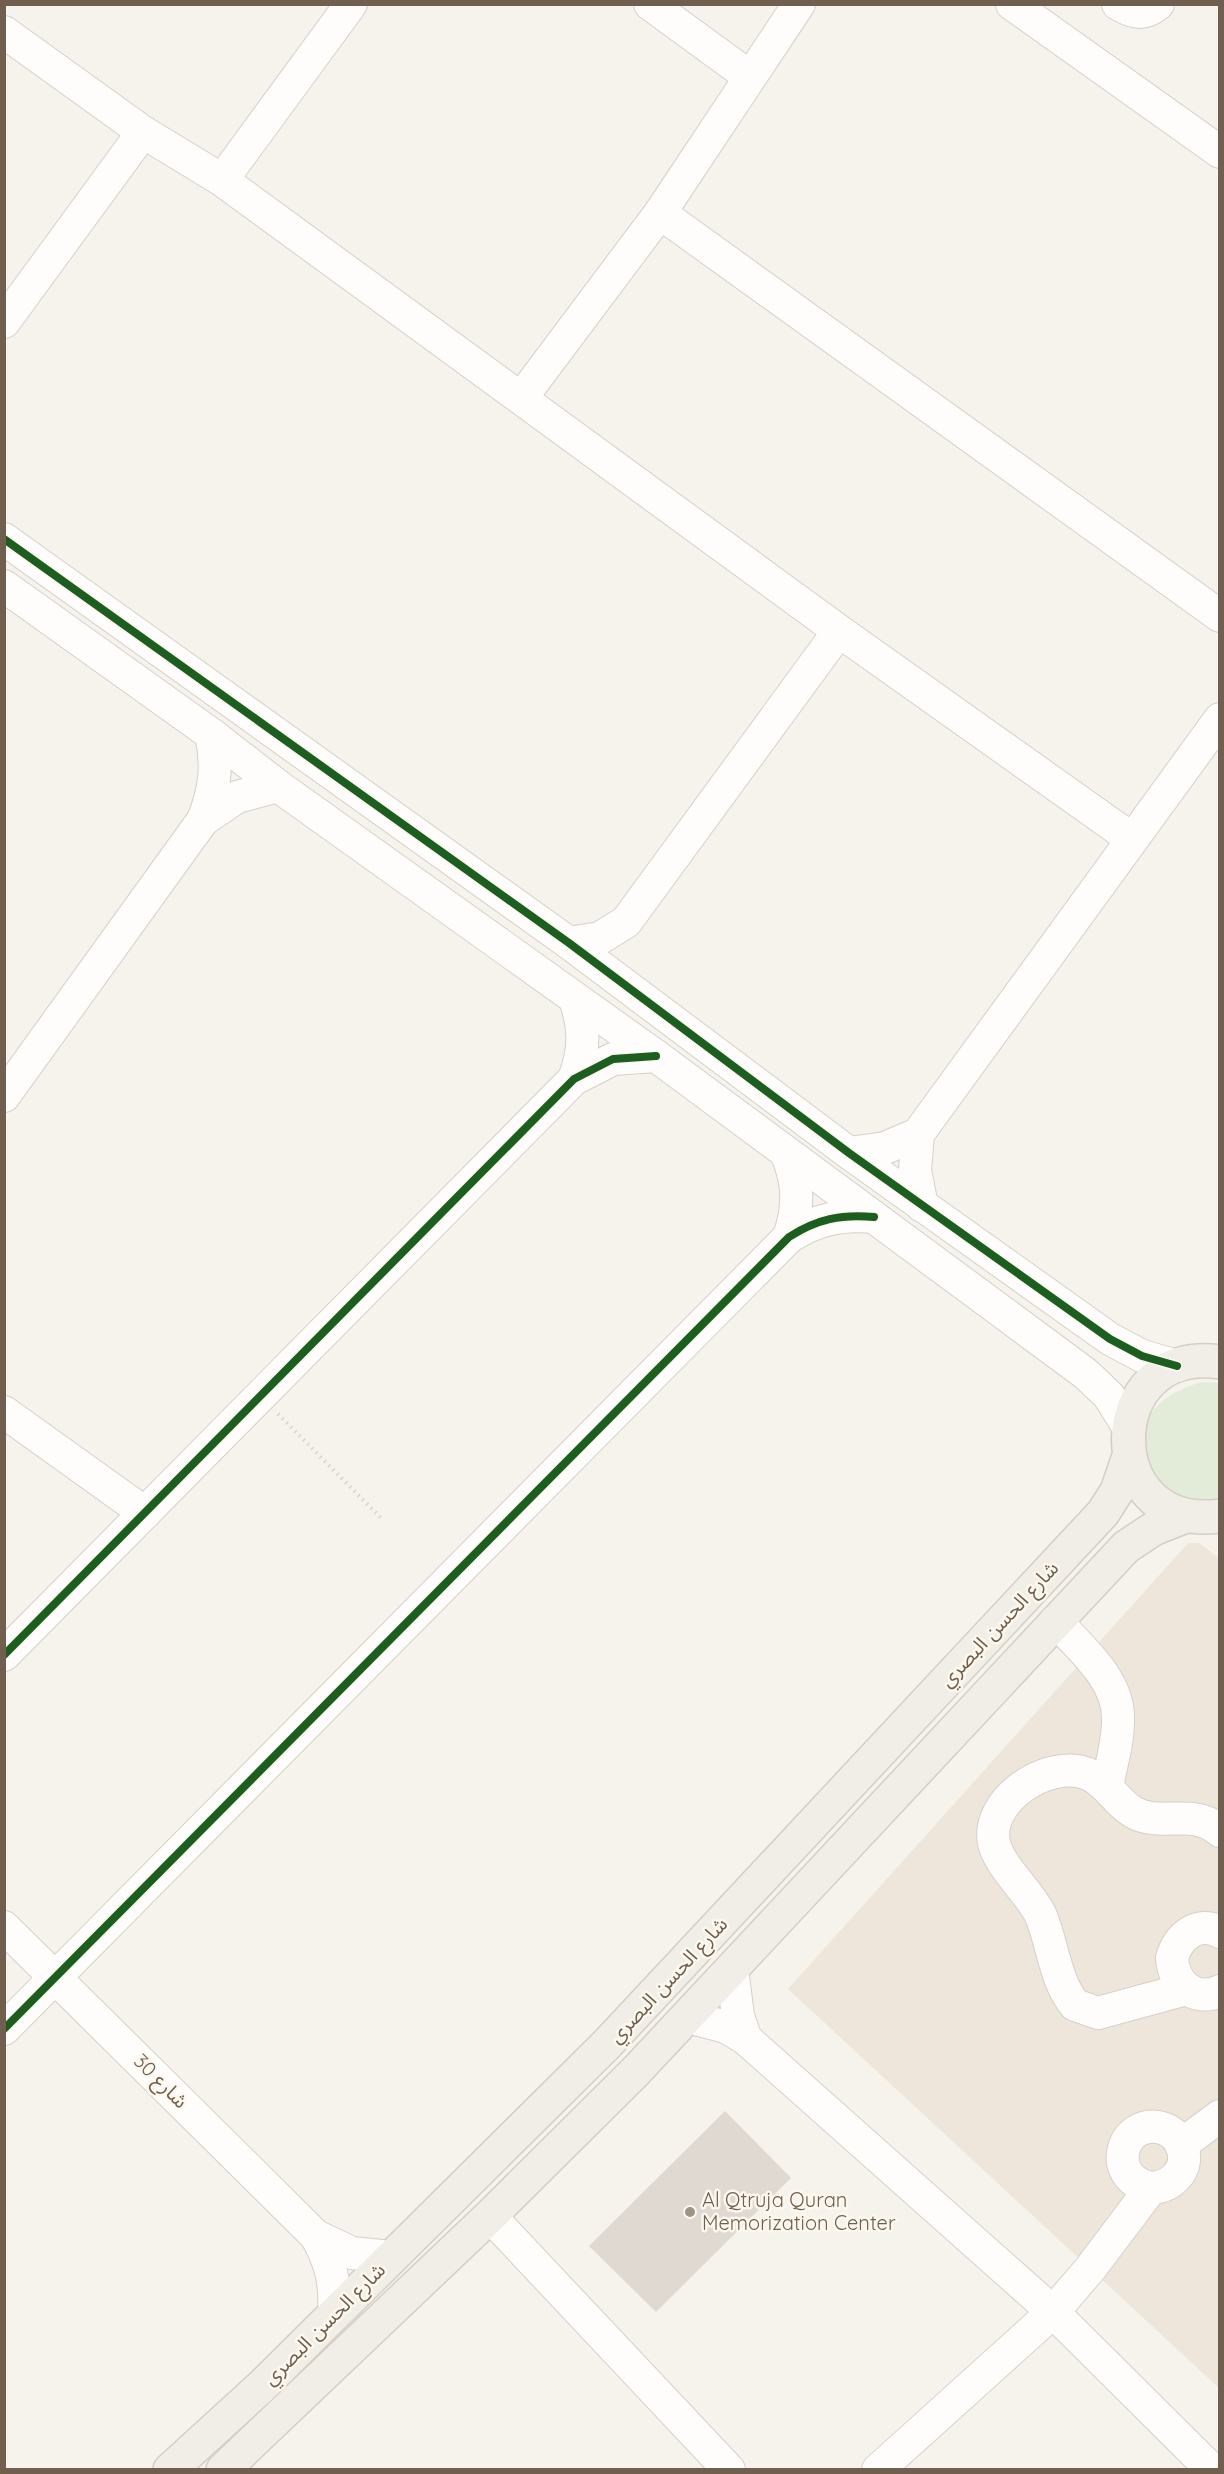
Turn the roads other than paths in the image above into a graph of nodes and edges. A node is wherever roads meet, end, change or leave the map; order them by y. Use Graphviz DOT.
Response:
graph roads {
  1 [pos="351,4"];
  2 [pos="650,4"];
  3 [pos="799,4"];
  4 [pos="1012,4"];
  5 [pos="1118,4"];
  6 [pos="1158,4"];
  7 [pos="4,32"];
  8 [pos="750,77"];
  9 [pos="143,132"];
  10 [pos="1220,152"];
  11 [pos="222,180"];
  12 [pos="660,213"];
  13 [pos="4,322"];
  14 [pos="522,397"];
  15 [pos="4,539"];
  16 [pos="4,586"];
  17 [pos="1220,616"];
  18 [pos="839,631"];
  19 [pos="1220,719"];
  20 [pos="211,734"];
  21 [pos="278,786"];
  22 [pos="203,820"];
  23 [pos="1132,839"];
  24 [pos="626,922"];
  25 [pos="569,942"];
  26 [pos="623,983"];
  27 [pos="574,999"];
  28 [pos="656,1056"];
  29 [pos="574,1079"];
  30 [pos="4,1096"];
  31 [pos="918,1134"];
  32 [pos="849,1153"];
  33 [pos="787,1155"];
  34 [pos="922,1206"];
  35 [pos="874,1217"];
  36 [pos="789,1237"];
  37 [pos="1219,1361"];
  38 [pos="1178,1366"];
  39 [pos="4,1412"];
  40 [pos="1127,1425"];
  41 [pos="1128,1459"];
  42 [pos="145,1513"];
  43 [pos="1186,1516"];
  44 [pos="1220,1516"];
  45 [pos="1056,1621"];
  46 [pos="4,1655"];
  47 [pos="1107,1786"];
  48 [pos="1220,1832"];
  49 [pos="4,1927"];
  50 [pos="1220,1932"];
  51 [pos="732,1969"];
  52 [pos="56,1977"];
  53 [pos="1186,1989"];
  54 [pos="1220,1991"];
  55 [pos="688,2017"];
  56 [pos="4,2029"];
  57 [pos="746,2039"];
  58 [pos="1220,2115"];
  59 [pos="1181,2145"];
  60 [pos="1150,2188"];
  61 [pos="490,2216"];
  62 [pos="316,2236"];
  63 [pos="391,2257"];
  64 [pos="1053,2312"];
  65 [pos="334,2314"];
  66 [pos="263,2385"];
  67 [pos="229,2464"];
  68 [pos="180,2466"];
  69 [pos="729,2469"];
  70 [pos="878,2469"];
  71 [pos="1212,2469"];
  1 -- 11 [label="street"];
  2 -- 8 [label="street"];
  3 -- 8 [label="street"];
  4 -- 10 [label="street"];
  5 -- 6 [label="street"];
  7 -- 9 [label="street"];
  8 -- 12 [label="street"];
  9 -- 11 [label="street"];
  9 -- 13 [label="street"];
  11 -- 14 [label="street"];
  12 -- 14 [label="street"];
  12 -- 17 [label="street"];
  14 -- 18 [label="street"];
  15 -- 25 [label="street"];
  16 -- 20 [label="street"];
  18 -- 23 [label="street"];
  18 -- 24 [label="street"];
  19 -- 23 [label="street"];
  20 -- 21 [label="street"];
  20 -- 22 [label="street"];
  21 -- 22 [label="street"];
  21 -- 27 [label="street"];
  22 -- 30 [label="street"];
  23 -- 31 [label="street"];
  24 -- 25 [label="street"];
  24 -- 26 [label="street"];
  25 -- 26 [label="street"];
  26 -- 32 [label="street"];
  27 -- 28 [label="street"];
  27 -- 29 [label="street"];
  28 -- 29 [label="street"];
  28 -- 33 [label="street"];
  29 -- 42 [label="street"];
  31 -- 32 [label="street"];
  31 -- 34 [label="street"];
  32 -- 34 [label="street"];
  33 -- 35 [label="street"];
  33 -- 36 [label="street"];
  34 -- 38 [label="street"];
  35 -- 36 [label="street"];
  35 -- 40 [label="street"];
  36 -- 52 [label="street"];
  37 -- 38 [label="main road"];
  38 -- 40 [label="main road"];
  39 -- 42 [label="street"];
  40 -- 41 [label="main road"];
  41 -- 43 [label="main road"];
  41 -- 63 [label="main road, شارع الحسن البصري"];
  42 -- 46 [label="street"];
  43 -- 44 [label="main road"];
  43 -- 45 [label="main road, شارع الحسن البصري"];
  45 -- 47 [label="street"];
  45 -- 51 [label="main road, شارع الحسن البصري"];
  47 -- 48 [label="street"];
  47 -- 53 [label="street"];
  49 -- 52 [label="street, شارع 30"];
  50 -- 53 [label="street"];
  51 -- 55 [label="main road, شارع الحسن البصري"];
  51 -- 57 [label="street"];
  52 -- 56 [label="street"];
  52 -- 62 [label="street, شارع 30"];
  53 -- 54 [label="street"];
  55 -- 57 [label="street"];
  55 -- 61 [label="main road, شارع الحسن البصري"];
  57 -- 64 [label="street"];
  58 -- 59 [label="street"];
  59 -- 60 [label="street"];
  59 -- 60 [label="street"];
  60 -- 64 [label="street"];
  61 -- 67 [label="main road, شارع الحسن البصري"];
  61 -- 69 [label="street"];
  62 -- 63 [label="street, شارع 30"];
  62 -- 65 [label="street, شارع 30"];
  63 -- 65 [label="main road, شارع الحسن البصري"];
  64 -- 70 [label="street"];
  64 -- 71 [label="street"];
  65 -- 66 [label="main road, شارع الحسن البصري"];
  66 -- 67 [label="main road"];
  66 -- 68 [label="main road, شارع الحسن البصري"];
}
